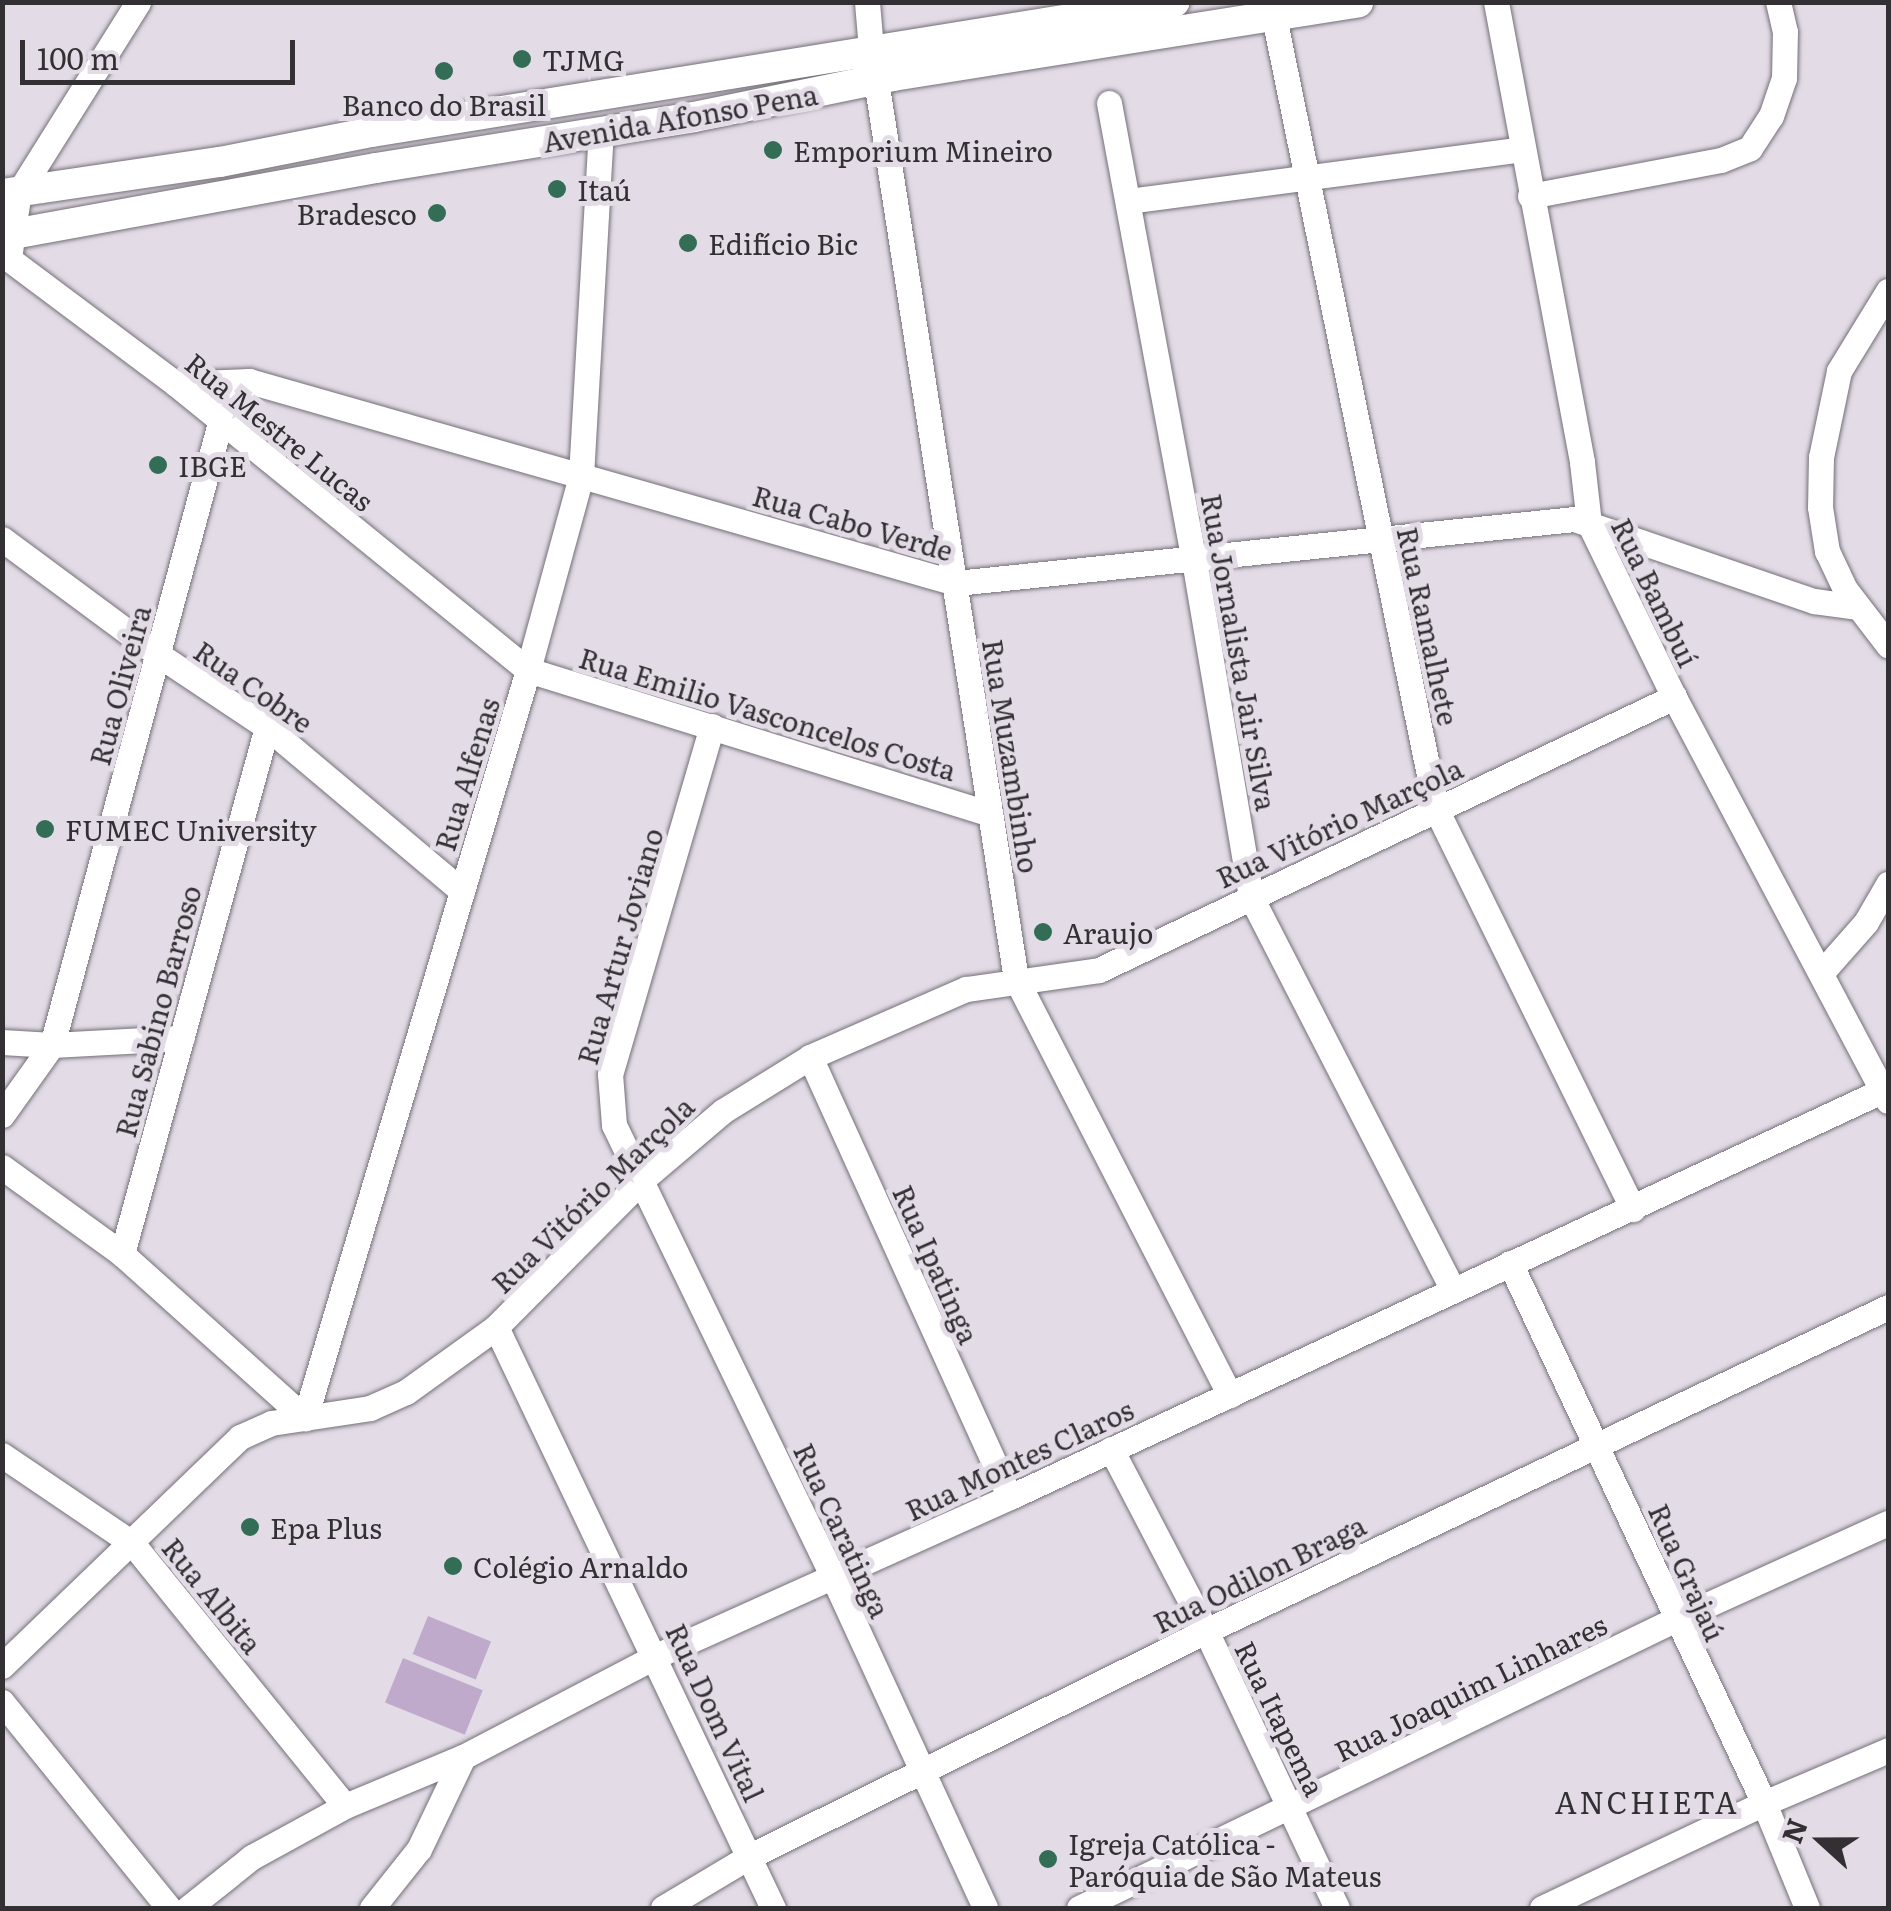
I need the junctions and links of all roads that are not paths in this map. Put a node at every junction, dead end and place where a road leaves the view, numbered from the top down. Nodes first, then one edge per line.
1 (867, 2) edge
2 (1176, 2) edge
3 (1358, 2) edge
4 (1496, 2) edge
5 (1778, 2) edge
6 (131, 9) edge
7 (1098, 9) edge
8 (1274, 18) junction
9 (870, 71) junction
10 (1109, 103) dead end
11 (372, 132) junction
12 (601, 133) junction
13 (1522, 149) junction
14 (376, 168) junction
15 (1305, 176) junction
16 (11, 193) edge
17 (1530, 196) junction
18 (1128, 201) junction
19 (6, 234) edge
20 (1888, 291) edge
21 (249, 381) junction
22 (176, 384) junction
23 (220, 423) junction
24 (582, 476) junction
25 (1589, 524) junction
26 (2, 539) edge
27 (1380, 541) junction
28 (1194, 560) junction
29 (956, 583) junction
30 (1857, 607) junction
31 (1888, 645) edge
32 (158, 655) junction
33 (528, 670) junction
34 (1674, 697) junction
35 (712, 726) junction
36 (266, 727) junction
37 (1436, 809) junction
38 (990, 814) junction
39 (1888, 884) edge
40 (462, 891) junction
41 (1251, 897) junction
42 (1823, 971) junction
43 (1016, 979) junction
44 (182, 1038) junction
45 (2, 1042) edge
46 (52, 1045) junction
47 (810, 1057) junction
48 (1887, 1094) edge
49 (2, 1114) edge
50 (2, 1167) edge
51 (644, 1179) junction
52 (1633, 1210) junction
53 (122, 1254) junction
54 (1510, 1262) junction
55 (1452, 1288) junction
56 (1888, 1307) edge
57 (496, 1327) junction
58 (1230, 1394) junction
59 (305, 1418) junction
60 (1598, 1442) junction
61 (1111, 1449) junction
62 (2, 1455) edge
63 (1010, 1497) junction
64 (1888, 1522) edge
65 (132, 1543) junction
66 (832, 1577) junction
67 (1674, 1620) junction
68 (1206, 1632) junction
69 (656, 1656) junction
70 (2, 1666) edge
71 (2, 1702) edge
72 (1888, 1750) edge
73 (464, 1757) junction
74 (923, 1771) junction
75 (408, 1781) junction
76 (1764, 1803) junction
77 (346, 1806) junction
78 (1292, 1807) junction
79 (419, 1849) junction
80 (750, 1856) junction
81 (168, 1908) edge
82 (188, 1908) edge
83 (372, 1908) edge
84 (663, 1908) edge
85 (773, 1908) edge
86 (985, 1908) edge
87 (1079, 1908) edge
88 (1337, 1908) edge
89 (1542, 1908) edge
90 (1807, 1908) edge

1 - 9 street, Rua Muzambinho
2 - 7 main road, Avenida Afonso Pena
3 - 8 main road, Avenida Afonso Pena
4 - 13 street, Rua Bambuí
5 - 17 street
6 - 16 street
7 - 9 main road, Avenida Afonso Pena
8 - 9 main road, Avenida Afonso Pena
8 - 15 street, Rua Ramalhete
9 - 11 main road, Avenida Afonso Pena
9 - 12 main road, Avenida Afonso Pena
9 - 29 street, Rua Muzambinho
10 - 18 street, Rua Jornalista Jair Silva
11 - 14 main road
11 - 16 main road, Avenida Afonso Pena
12 - 14 main road, Avenida Afonso Pena
12 - 24 street, Rua Alfenas
13 - 15 street
13 - 17 street, Rua Bambuí
14 - 19 main road, Avenida Afonso Pena
15 - 18 street
15 - 27 street, Rua Ramalhete
16 - 19 street
17 - 25 street, Rua Bambuí
18 - 28 street, Rua Jornalista Jair Silva
19 - 22 street, Rua Mestre Lucas
20 - 30 street
21 - 22 street, Rua Cabo Verde
21 - 23 street, Rua Oliveira
21 - 24 street, Rua Cabo Verde
22 - 23 street, Rua Mestre Lucas
23 - 32 street, Rua Oliveira
23 - 33 street, Rua Mestre Lucas
24 - 29 street, Rua Cabo Verde
24 - 33 street, Rua Alfenas
25 - 27 street, Rua Cabo Verde
25 - 30 street, Rua Cabo Verde
25 - 34 street, Rua Bambuí
26 - 32 street, Rua Cobre
27 - 28 street, Rua Cabo Verde
27 - 37 street, Rua Ramalhete
28 - 29 street, Rua Cabo Verde
28 - 41 street, Rua Jornalista Jair Silva
29 - 38 street, Rua Muzambinho
30 - 31 street
32 - 36 street, Rua Cobre
32 - 46 street, Rua Oliveira
33 - 35 street, Rua Emilio Vasconcelos Costa
33 - 40 street, Rua Alfenas
34 - 37 street, Rua Vitório Marçola
34 - 42 street, Rua Bambuí
35 - 38 street, Rua Emilio Vasconcelos Costa
35 - 51 street, Rua Artur Joviano
36 - 40 street, Rua Cobre
36 - 44 street, Rua Sabino Barroso
37 - 41 street, Rua Vitório Marçola
37 - 52 street, Rua Ramalhete
38 - 43 street, Rua Muzambinho
39 - 42 street
40 - 59 street, Rua Alfenas
41 - 43 street, Rua Vitório Marçola
41 - 55 street, Rua Jornalista Jair Silva
42 - 48 street, Rua Bambuí
43 - 47 street, Rua Vitório Marçola
43 - 58 street, Rua Muzambinho
44 - 46 street
44 - 53 street, Rua Sabino Barroso
45 - 46 street
46 - 49 street, Rua Oliveira
47 - 51 street, Rua Vitório Marçola
47 - 63 street, Rua Ipatinga
48 - 52 street, Rua Montes Claros
50 - 53 street
51 - 57 street, Rua Vitório Marçola
51 - 66 street, Rua Caratinga
52 - 54 street, Rua Montes Claros
53 - 59 street
54 - 55 street, Rua Montes Claros
54 - 60 street, Rua Grajaú
55 - 58 street, Rua Montes Claros
56 - 60 street, Rua Odilon Braga
57 - 59 street, Rua Vitório Marçola
57 - 69 street, Rua Dom Vital
58 - 61 street, Rua Montes Claros
59 - 65 street, Rua Vitório Marçola
60 - 67 street, Rua Grajaú
60 - 68 street, Rua Odilon Braga
61 - 63 street, Rua Montes Claros
61 - 68 street, Rua Itapema
62 - 65 street, Rua Albita
63 - 66 street, Rua Montes Claros
64 - 67 street, Rua Joaquim Linhares
65 - 70 street, Rua Vitório Marçola
65 - 77 street, Rua Albita
66 - 69 street, Rua Montes Claros
66 - 74 street, Rua Caratinga
67 - 76 street, Rua Grajaú
67 - 78 street, Rua Joaquim Linhares
68 - 74 street, Rua Odilon Braga
68 - 78 street, Rua Itapema
69 - 73 street, Rua Montes Claros
69 - 80 street, Rua Dom Vital
71 - 81 street
72 - 76 street
73 - 75 street, Rua Montes Claros
73 - 79 street
74 - 80 street, Rua Odilon Braga
74 - 86 street, Rua Caratinga
75 - 77 street, Rua Montes Claros
75 - 79 street
76 - 89 street
76 - 90 street, Rua Grajaú
77 - 82 street, Rua Montes Claros
78 - 87 street, Rua Joaquim Linhares
78 - 88 street, Rua Itapema
79 - 83 street
80 - 84 street, Rua Odilon Braga
80 - 85 street, Rua Dom Vital

